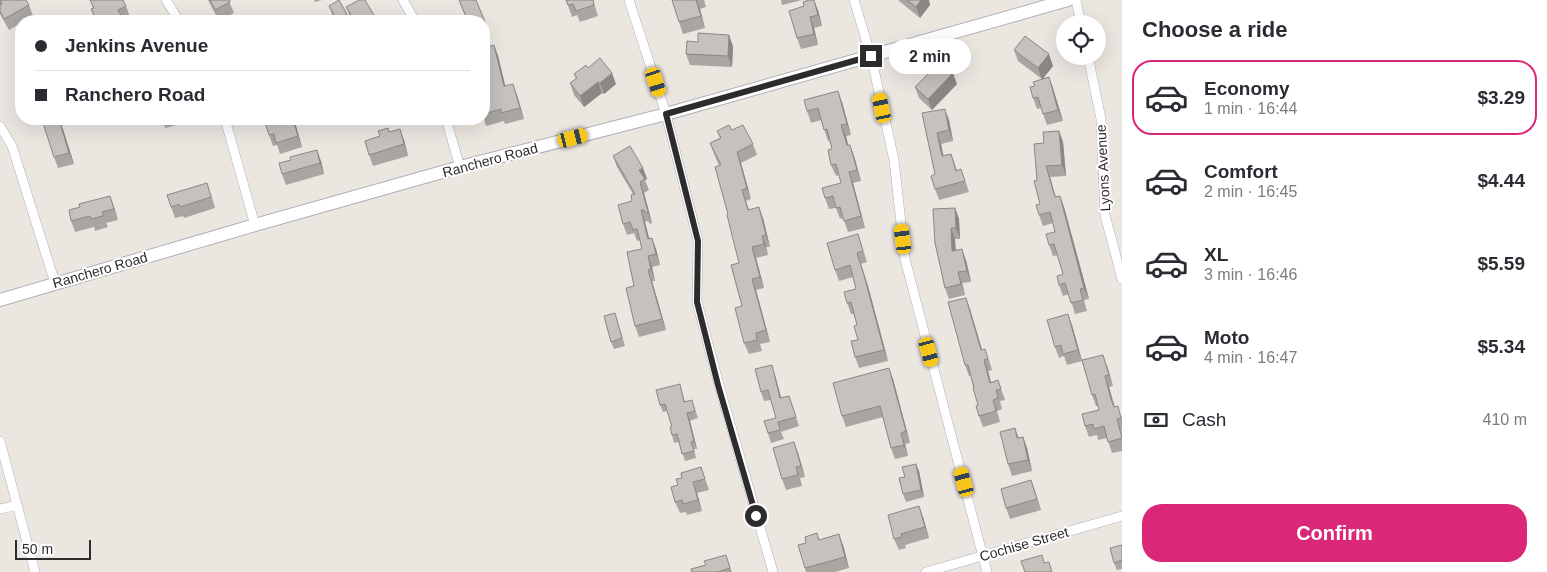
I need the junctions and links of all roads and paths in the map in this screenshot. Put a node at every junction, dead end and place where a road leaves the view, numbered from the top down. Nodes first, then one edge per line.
1 (166, 0) edge
2 (403, 0) edge
3 (630, 0) edge
4 (854, 0) edge
5 (1068, 0) edge
6 (1076, 0) edge
7 (175, 15) edge
8 (412, 15) edge
9 (1079, 15) edge
10 (871, 56) junction
11 (1090, 65) edge
12 (666, 114) junction
13 (227, 125) edge
14 (448, 125) edge
15 (0, 126) edge
16 (460, 167) junction
17 (254, 225) junction
18 (1122, 280) edge
19 (55, 283) junction
20 (0, 300) edge
21 (0, 441) edge
22 (17, 505) junction
23 (0, 509) edge
24 (1122, 516) edge
25 (983, 556) junction
26 (35, 572) edge
27 (773, 572) edge
28 (926, 572) edge
29 (987, 572) edge

1 - 7 street
2 - 8 street
3 - 12 street
4 - 10 street
5 - 10 main road, Ranchero Road
6 - 9 street
10 - 12 main road, Ranchero Road
10 - 25 street
11 - 18 street, Lyons Avenue
12 - 16 main road, Ranchero Road
12 - 27 street
13 - 17 street
14 - 16 street
15 - 19 street
16 - 17 main road, Ranchero Road
17 - 19 main road, Ranchero Road
19 - 20 main road, Ranchero Road
21 - 22 street
22 - 23 street
22 - 26 street
24 - 25 street, Cochise Street
25 - 28 street, Cochise Street
25 - 29 street

